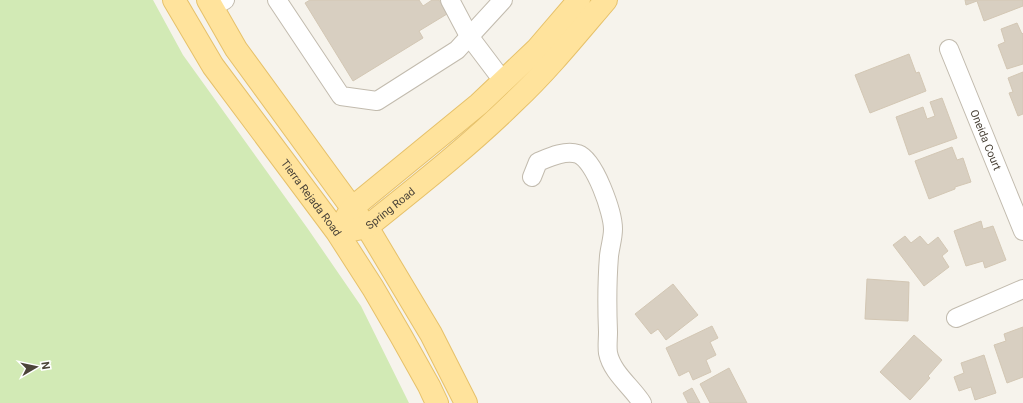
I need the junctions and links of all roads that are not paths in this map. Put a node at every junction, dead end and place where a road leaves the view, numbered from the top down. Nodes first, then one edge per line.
1 (174, 0) edge
2 (276, 0) edge
3 (450, 0) edge
4 (503, 0) edge
5 (579, 0) edge
6 (606, 0) edge
7 (215, 2) edge
8 (469, 36) junction
9 (949, 49) dead end
10 (503, 81) junction
11 (532, 177) dead end
12 (352, 208) junction
13 (367, 227) junction
14 (1023, 231) edge
15 (337, 232) junction
16 (1023, 289) edge
17 (956, 318) dead end
18 (639, 398) edge
19 (437, 403) edge
20 (466, 403) edge

1 - 15 main road, Tierra Rejada Road
2 - 8 street
3 - 8 street
4 - 8 street
5 - 10 main road, Spring Road
6 - 13 main road, Spring Road
7 - 12 main road
8 - 10 street
9 - 14 street, Oneida Court
10 - 12 main road, Spring Road
11 - 18 street
12 - 13 main road
12 - 15 main road, Spring Road
13 - 15 main road, Spring Road
13 - 20 main road
15 - 19 main road, Tierra Rejada Road
16 - 17 street

